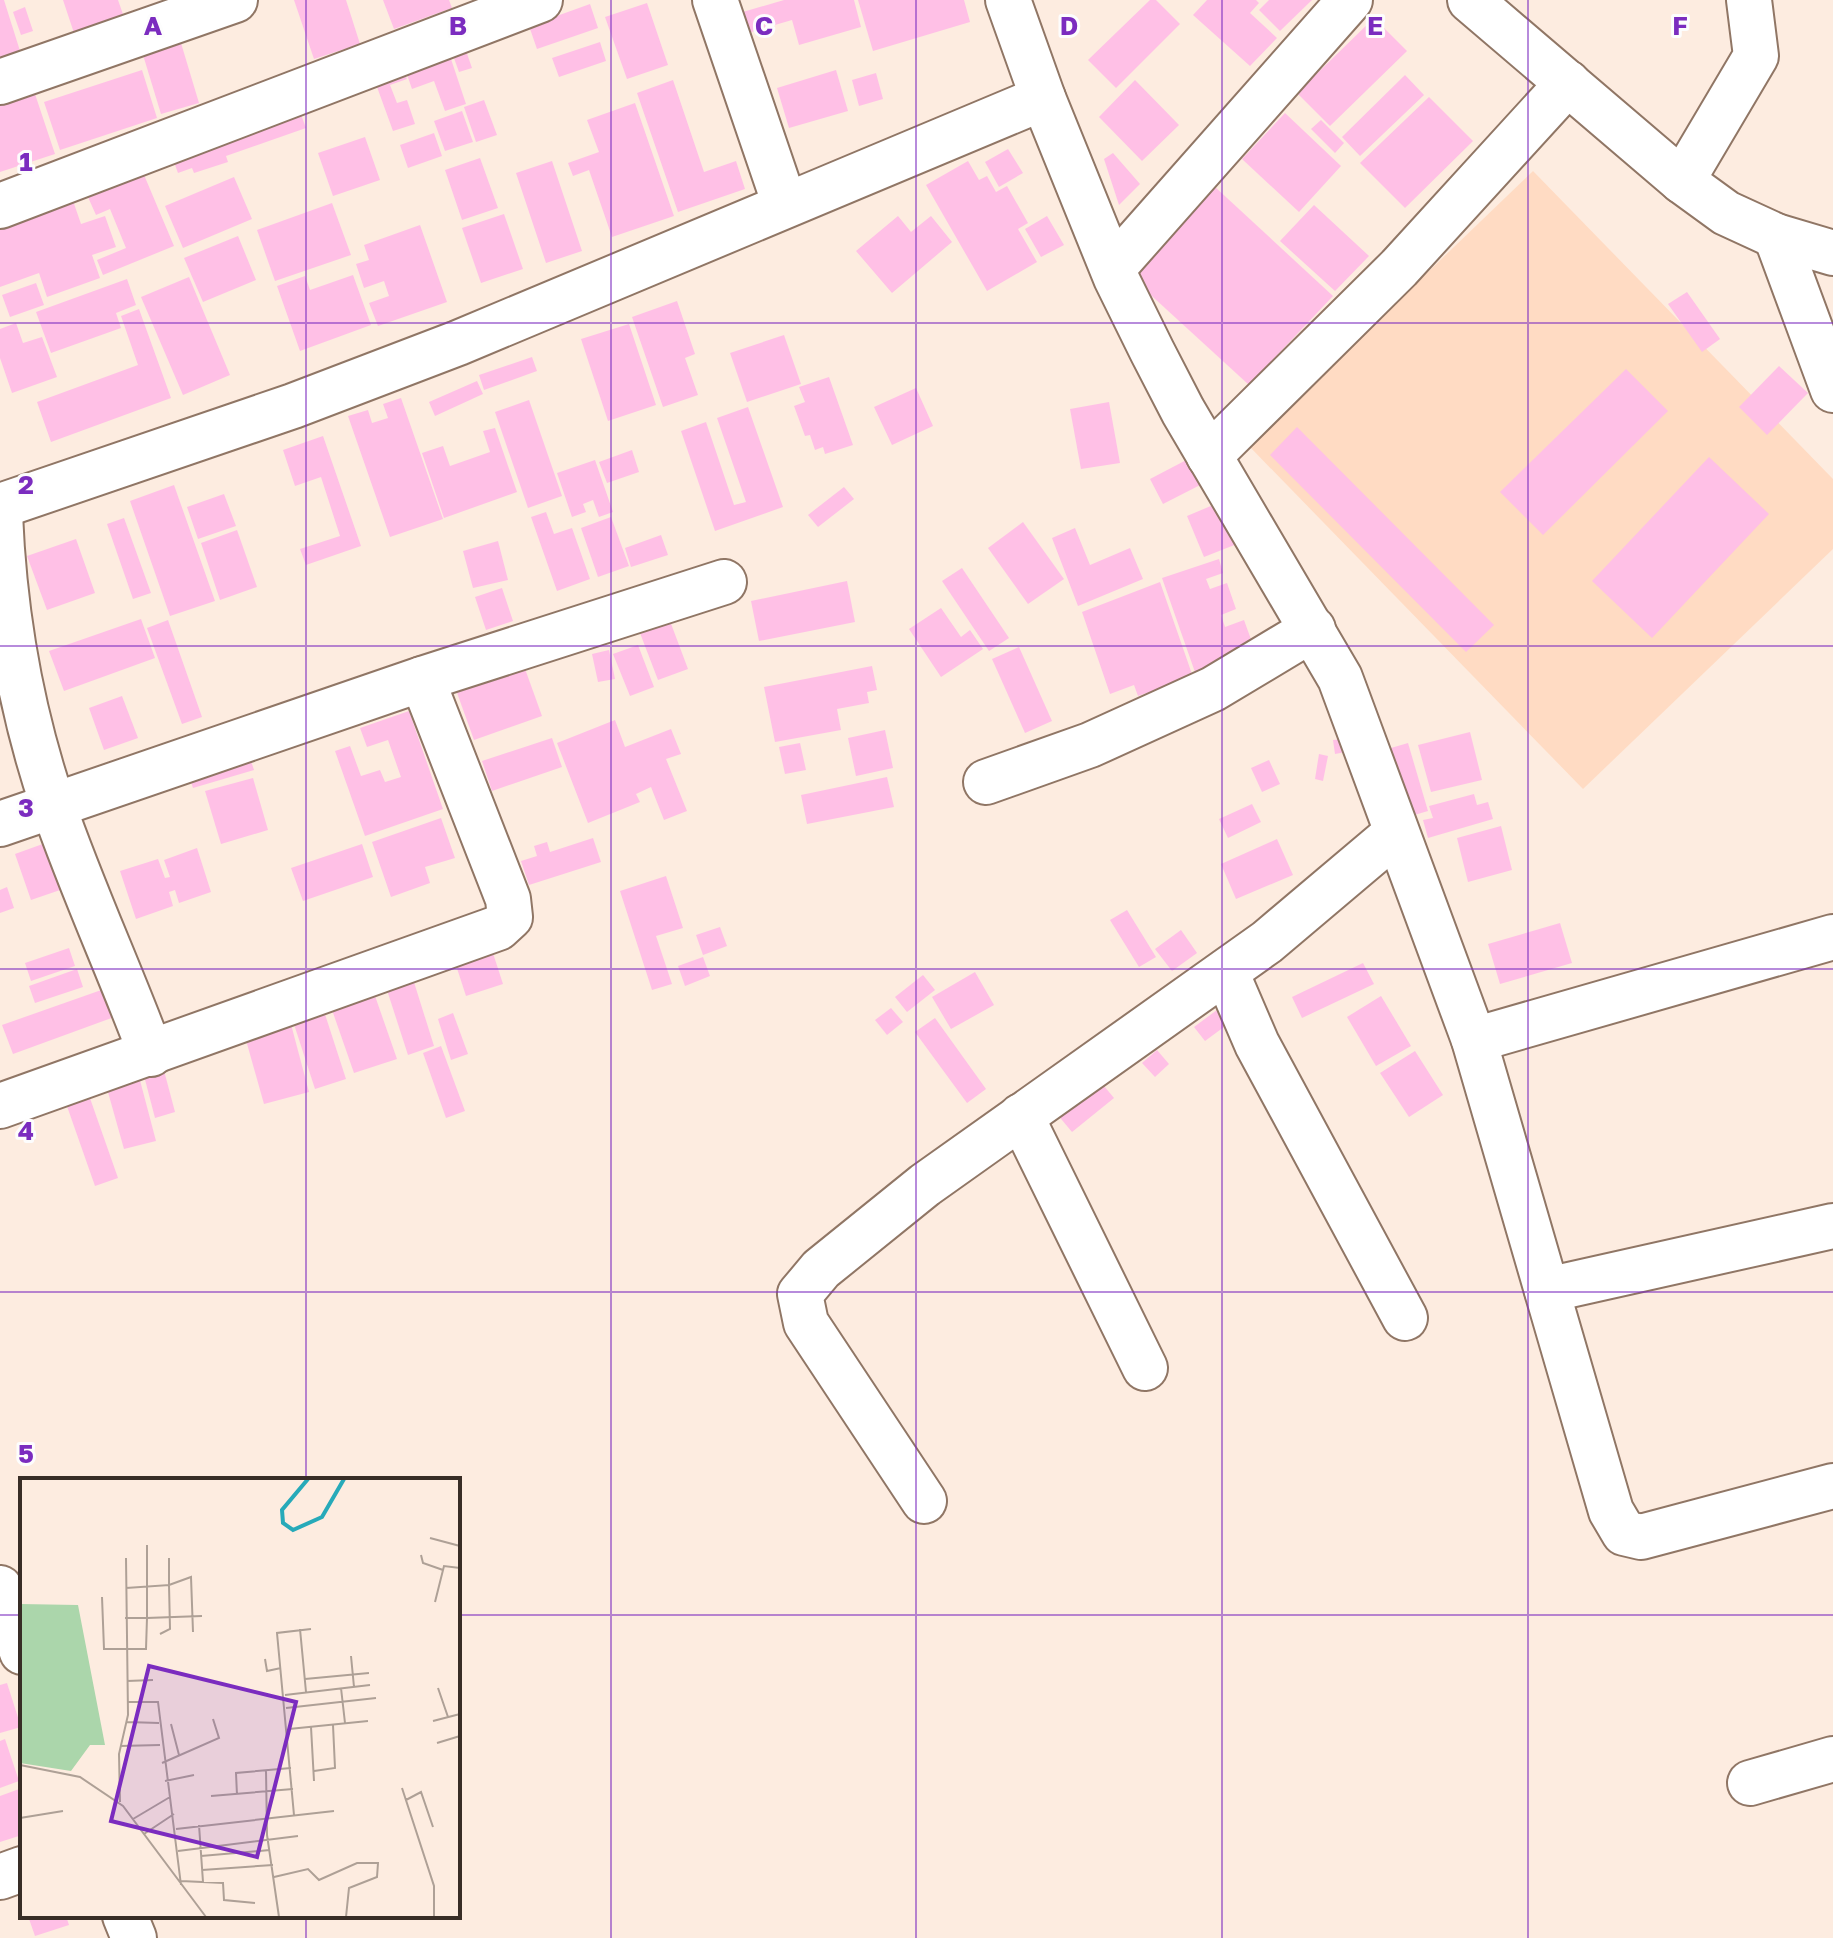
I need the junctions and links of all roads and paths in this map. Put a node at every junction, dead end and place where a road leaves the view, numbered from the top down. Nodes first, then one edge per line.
1 (235, 0) edge
2 (540, 0) edge
3 (715, 0) edge
4 (1008, 0) edge
5 (1350, 0) edge
6 (1470, 0) edge
7 (1749, 0) edge
8 (0, 82) edge
9 (1568, 83) junction
10 (1043, 98) junction
11 (1682, 181) junction
12 (785, 205) junction
13 (0, 206) edge
14 (1776, 236) junction
15 (1833, 253) edge
16 (1113, 268) junction
17 (1833, 390) edge
18 (1209, 456) junction
19 (0, 506) edge
20 (0, 514) edge
21 (724, 582) dead end
22 (1313, 629) junction
23 (422, 679) junction
24 (986, 782) dead end
25 (53, 804) junction
26 (0, 824) edge
27 (1396, 833) junction
28 (1833, 937) edge
29 (1226, 972) junction
30 (1474, 1040) junction
31 (151, 1054) junction
32 (0, 1106) edge
33 (1021, 1116) junction
34 (1833, 1226) edge
35 (1547, 1290) junction
36 (1405, 1318) dead end
37 (1145, 1368) dead end
38 (1833, 1486) edge
39 (924, 1501) dead end
40 (1, 1598) edge
41 (20, 1647) edge
42 (1833, 1759) edge
43 (1750, 1783) dead end
44 (20, 1870) edge
45 (0, 1877) edge
46 (126, 1918) edge
47 (134, 1938) edge

1 - 8 street
2 - 13 street
3 - 12 street
4 - 10 street
5 - 16 street
6 - 9 street
7 - 11 street
9 - 11 street
9 - 18 street
10 - 12 street
10 - 16 street
11 - 14 street
12 - 19 street
14 - 15 street
14 - 17 street
16 - 18 street
18 - 22 street
20 - 25 street
21 - 23 street
22 - 24 street
22 - 27 street
23 - 25 street
23 - 31 street
25 - 26 street
25 - 31 street
27 - 29 street
27 - 30 street
28 - 30 street
29 - 33 street
29 - 36 street
30 - 35 street
31 - 32 street
33 - 37 street
33 - 39 street
34 - 35 street
35 - 38 street
40 - 41 street
42 - 43 street
44 - 45 street
46 - 47 street

